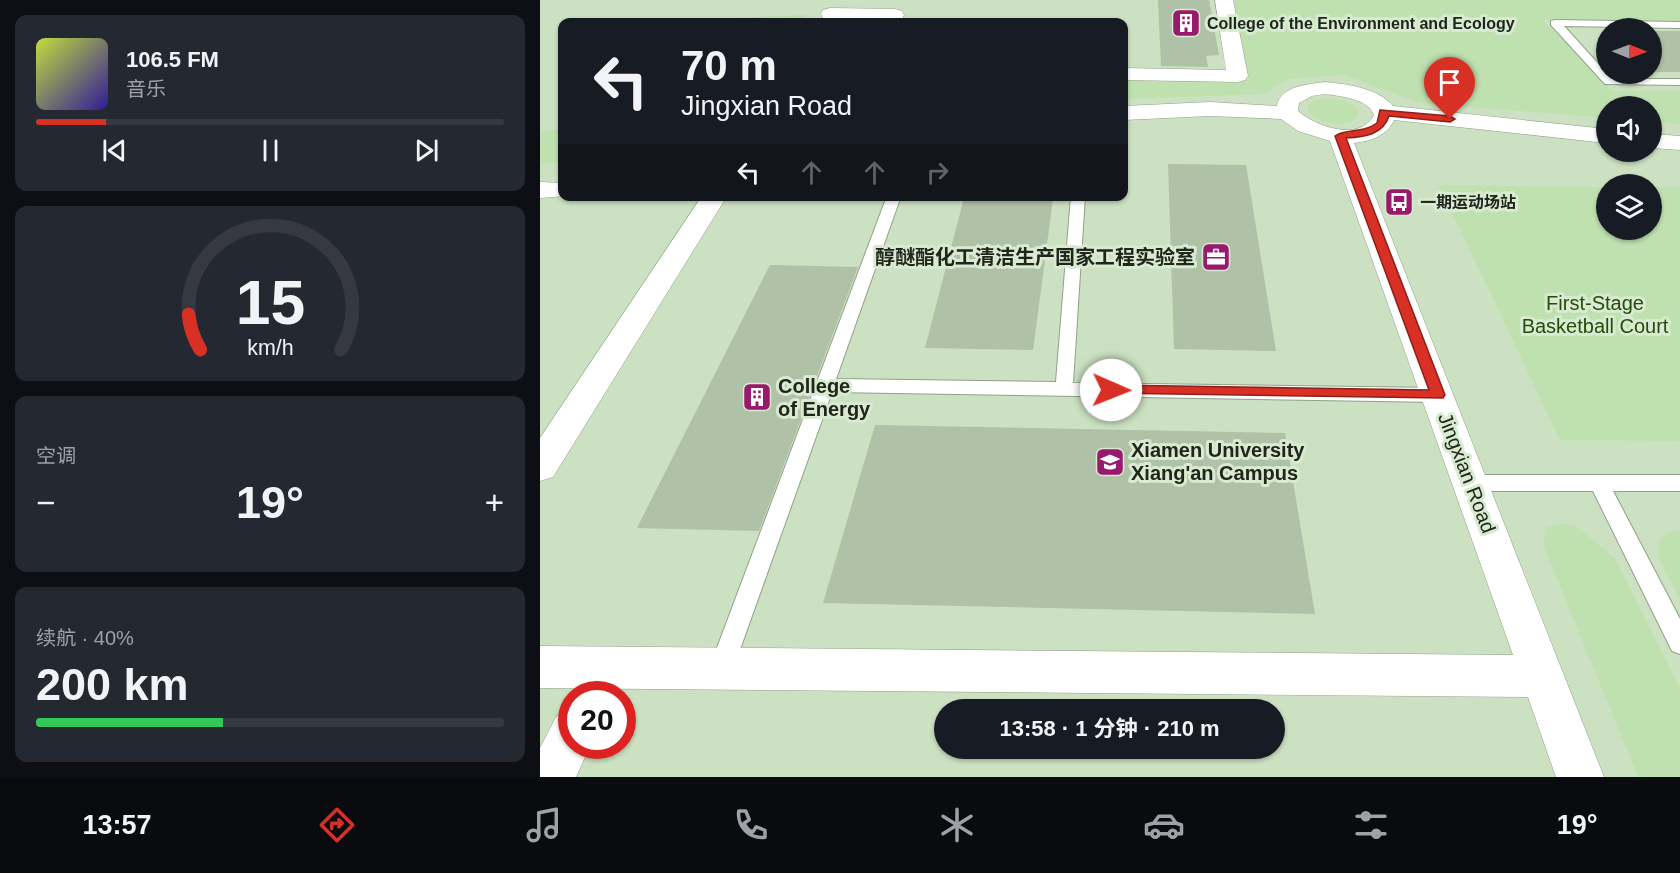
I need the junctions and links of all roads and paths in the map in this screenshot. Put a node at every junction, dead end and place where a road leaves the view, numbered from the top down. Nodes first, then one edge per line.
1 (1224, 0) edge
2 (831, 12) edge
3 (896, 12) edge
4 (1680, 25) edge
5 (1128, 74) edge
6 (1680, 82) edge
7 (1383, 112) junction
8 (1128, 113) edge
9 (1287, 113) junction
10 (1596, 135) edge
11 (1340, 136) junction
12 (1662, 141) edge
13 (1680, 142) edge
14 (540, 190) edge
15 (558, 190) edge
16 (712, 201) edge
17 (892, 201) edge
18 (1078, 201) edge
19 (825, 385) junction
20 (1064, 389) junction
21 (1438, 395) junction
22 (540, 467) edge
23 (1472, 483) junction
24 (1599, 483) junction
25 (1680, 483) edge
26 (1680, 643) edge
27 (540, 667) edge
28 (721, 669) junction
29 (1543, 676) junction
30 (596, 681) edge
31 (560, 759) edge
32 (551, 777) edge
33 (1580, 777) edge

1 - 5 street
2 - 3 street
4 - 6 lane
7 - 9 street
7 - 10 street
7 - 11 street
8 - 9 street
9 - 11 street
11 - 21 street, Jingxian Road
12 - 13 street
14 - 15 street
16 - 22 street
17 - 19 lane
18 - 20 lane
19 - 20 lane
19 - 28 lane
20 - 21 lane
21 - 23 street, Jingxian Road
23 - 24 lane
23 - 29 street, Jingxian Road
24 - 25 lane
24 - 26 lane
27 - 30 street
28 - 29 street
28 - 30 street
29 - 33 street, Jingxian Road
31 - 32 street

